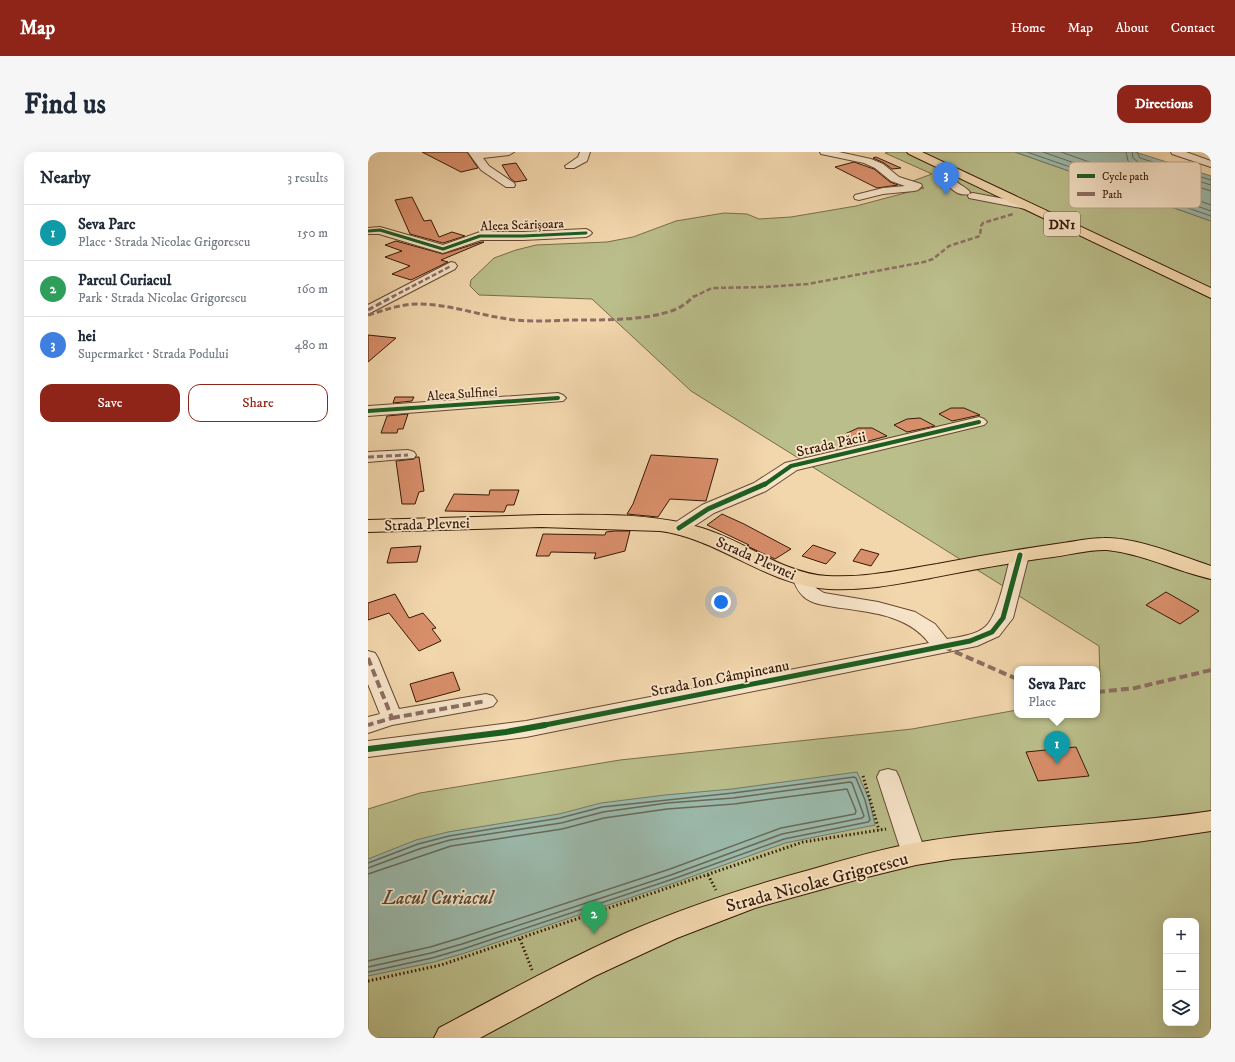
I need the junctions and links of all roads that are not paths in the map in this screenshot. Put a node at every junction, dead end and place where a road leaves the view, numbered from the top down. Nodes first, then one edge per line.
1 (509, 152) edge
2 (585, 152) edge
3 (825, 152) edge
4 (913, 152) edge
5 (924, 152) edge
6 (1176, 152) edge
7 (474, 154) edge
8 (1211, 164) edge
9 (570, 166) dead end
10 (945, 168) junction
11 (510, 185) dead end
12 (859, 198) dead end
13 (1026, 206) junction
14 (368, 231) edge
15 (586, 233) dead end
16 (451, 266) dead end
17 (1211, 287) edge
18 (1211, 294) edge
19 (368, 310) edge
20 (558, 398) dead end
21 (368, 411) edge
22 (979, 422) dead end
23 (408, 455) dead end
24 (368, 457) edge
25 (368, 526) edge
26 (679, 528) junction
27 (1020, 555) junction
28 (1211, 574) edge
29 (801, 578) junction
30 (942, 646) junction
31 (368, 658) edge
32 (486, 701) dead end
33 (392, 718) junction
34 (368, 725) edge
35 (368, 749) edge
36 (888, 777) dead end
37 (1211, 821) edge
38 (914, 854) junction
39 (450, 1038) edge

1 - 7 street
2 - 9 street
3 - 12 street
4 - 10 main road, DN1
5 - 17 main road, DN1
6 - 8 street
7 - 11 street
10 - 13 main road, DN1
10 - 13 street
13 - 18 main road, DN1
14 - 15 street, Aleea Scărișoara
16 - 19 street
20 - 21 street, Aleea Sulfinei
22 - 26 street, Strada Păcii
23 - 24 street
25 - 26 main road, Strada Plevnei
26 - 29 main road, Strada Plevnei
27 - 28 main road, Strada Plevnei
27 - 29 main road, Strada Plevnei
27 - 30 street, Strada Ion Câmpineanu
29 - 30 street
30 - 35 street, Strada Ion Câmpineanu
31 - 33 street
32 - 33 street
33 - 34 street
36 - 38 street
37 - 38 main road, Strada Nicolae Grigorescu
38 - 39 main road, Strada Nicolae Grigorescu

